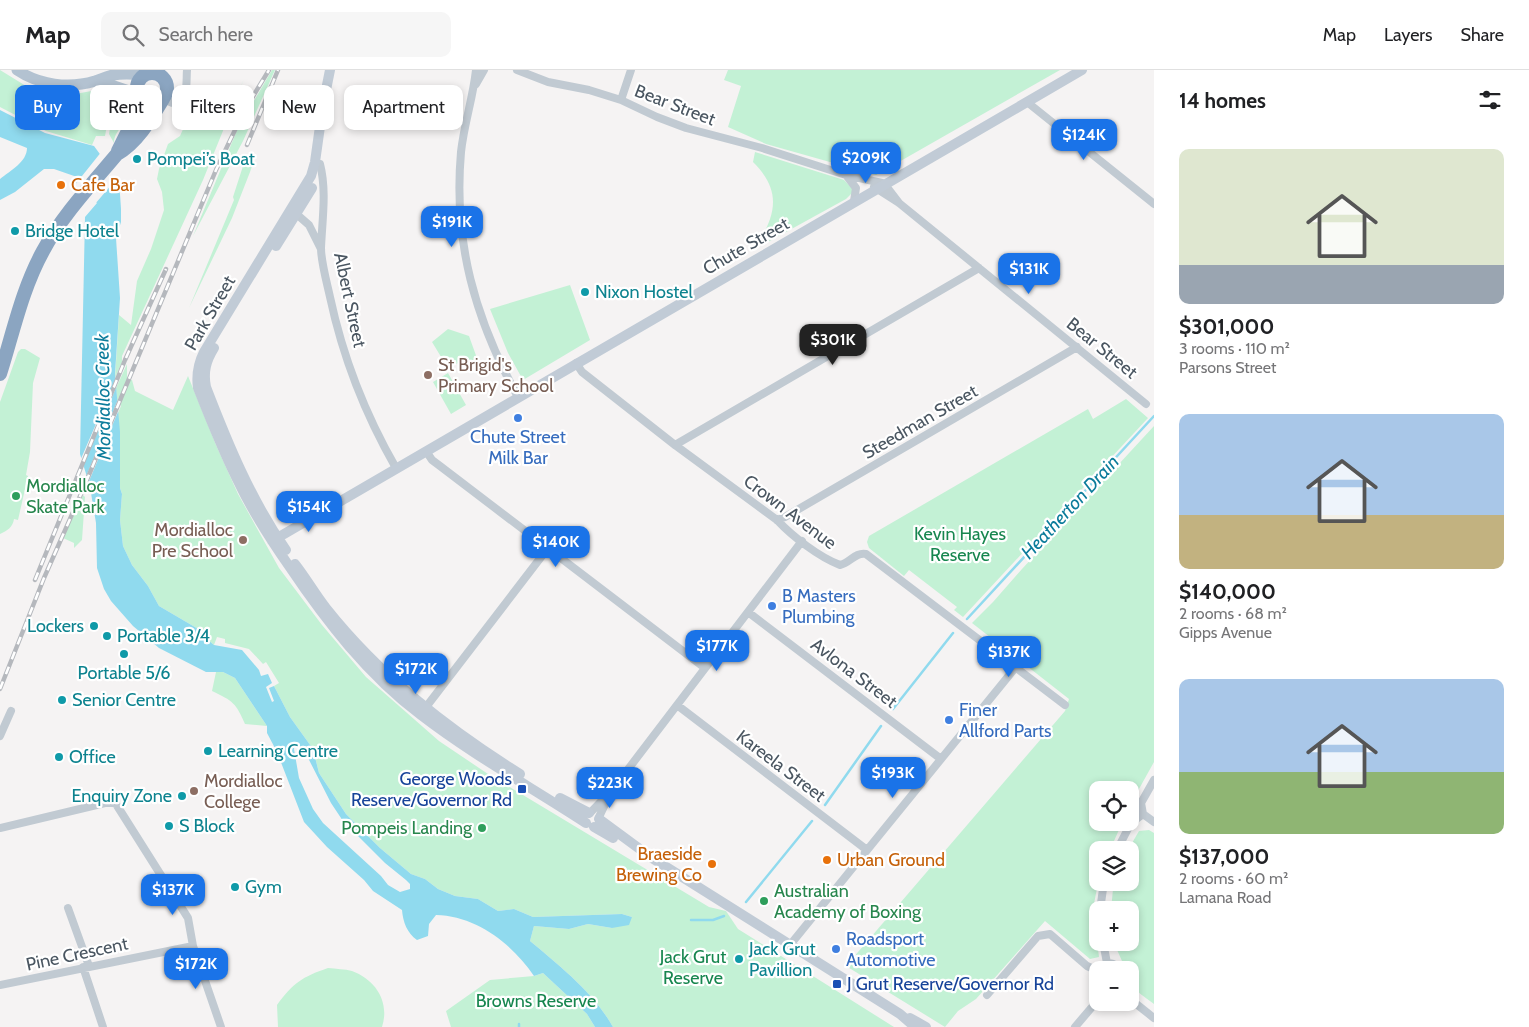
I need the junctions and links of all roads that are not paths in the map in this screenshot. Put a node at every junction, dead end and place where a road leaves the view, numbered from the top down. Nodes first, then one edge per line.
1 (16, 70) edge
2 (109, 70) edge
3 (169, 70) edge
4 (187, 70) edge
5 (330, 70) edge
6 (335, 70) edge
7 (476, 70) edge
8 (484, 70) edge
9 (517, 70) edge
10 (631, 70) edge
11 (1082, 70) edge
12 (146, 73) edge
13 (94, 81) junction
14 (111, 85) edge
15 (137, 85) edge
16 (474, 88) junction
17 (165, 95) junction
18 (162, 98) edge
19 (621, 100) junction
20 (1028, 102) junction
21 (128, 130) edge
22 (114, 158) junction
23 (318, 163) junction
24 (849, 176) junction
25 (881, 186) junction
26 (854, 202) junction
27 (1154, 204) edge
28 (294, 211) junction
29 (321, 249) junction
30 (979, 268) junction
31 (1077, 347) junction
32 (576, 363) junction
33 (0, 374) edge
34 (518, 397) junction
35 (1146, 404) dead end
36 (675, 445) junction
37 (426, 451) junction
38 (396, 468) junction
39 (777, 520) junction
40 (274, 539) junction
41 (802, 541) junction
42 (548, 548) junction
43 (748, 612) junction
44 (705, 668) junction
45 (1015, 668) junction
46 (677, 705) junction
47 (1065, 705) dead end
48 (11, 711) dead end
49 (423, 711) junction
50 (0, 736) edge
51 (941, 759) junction
52 (1154, 780) edge
53 (1143, 814) junction
54 (593, 819) junction
55 (1154, 822) edge
56 (0, 828) edge
57 (1122, 841) edge
58 (867, 850) junction
59 (68, 908) dead end
60 (790, 945) junction
61 (194, 946) junction
62 (86, 967) junction
63 (1089, 967) edge
64 (0, 985) edge
65 (987, 995) dead end
66 (1139, 1006) edge
67 (1089, 1011) edge
68 (900, 1014) junction
69 (1154, 1018) edge
70 (103, 1027) edge
71 (221, 1027) edge
72 (915, 1027) edge
73 (926, 1027) edge
74 (1075, 1027) edge

1 - 13 main road
2 - 13 street
3 - 17 highway
4 - 17 street
5 - 23 street, Albert Street
6 - 23 street, Albert Street
7 - 16 street
8 - 16 street
9 - 19 street, Bear Street
10 - 19 street
11 - 20 street, Chute Street
12 - 13 main road
12 - 15 highway
12 - 17 highway
13 - 14 main road
16 - 34 street
17 - 18 highway
17 - 22 highway
19 - 24 street, Bear Street
20 - 25 street, Chute Street
20 - 27 street
21 - 22 highway
22 - 33 highway
23 - 28 street, Park Street
23 - 29 street, Albert Street
24 - 25 street, Bear Street
24 - 26 street
25 - 26 street, Chute Street
25 - 30 street, Bear Street
26 - 32 street, Chute Street
28 - 29 street
28 - 40 street, Park Street
29 - 38 street, Albert Street
30 - 31 street, Bear Street
30 - 36 street
31 - 35 street, Bear Street
31 - 39 street, Steedman Street
32 - 34 street, Chute Street
32 - 36 street, Crown Avenue
34 - 37 street, Chute Street
36 - 39 street, Crown Avenue
37 - 38 street, Chute Street
37 - 42 street
38 - 40 street, Chute Street
39 - 41 street, Crown Avenue
40 - 49 street, Park Street
41 - 43 street
41 - 45 street, Crown Avenue
42 - 44 street
42 - 49 street
43 - 44 street
43 - 51 street, Avlona Street
44 - 46 street
45 - 47 street, Crown Avenue
45 - 51 street
46 - 54 street
46 - 58 street, Kareela Street
48 - 50 street
49 - 54 street, Park Street
51 - 58 street
52 - 53 street
53 - 55 street
53 - 57 street
54 - 60 street, Park Street
56 - 61 street
58 - 60 street
59 - 62 street
60 - 68 street, Park Street
61 - 62 street, Pine Crescent
61 - 71 street
62 - 64 street, Pine Crescent
62 - 70 street
63 - 65 street
66 - 69 street
67 - 74 street
68 - 72 street
68 - 73 street

